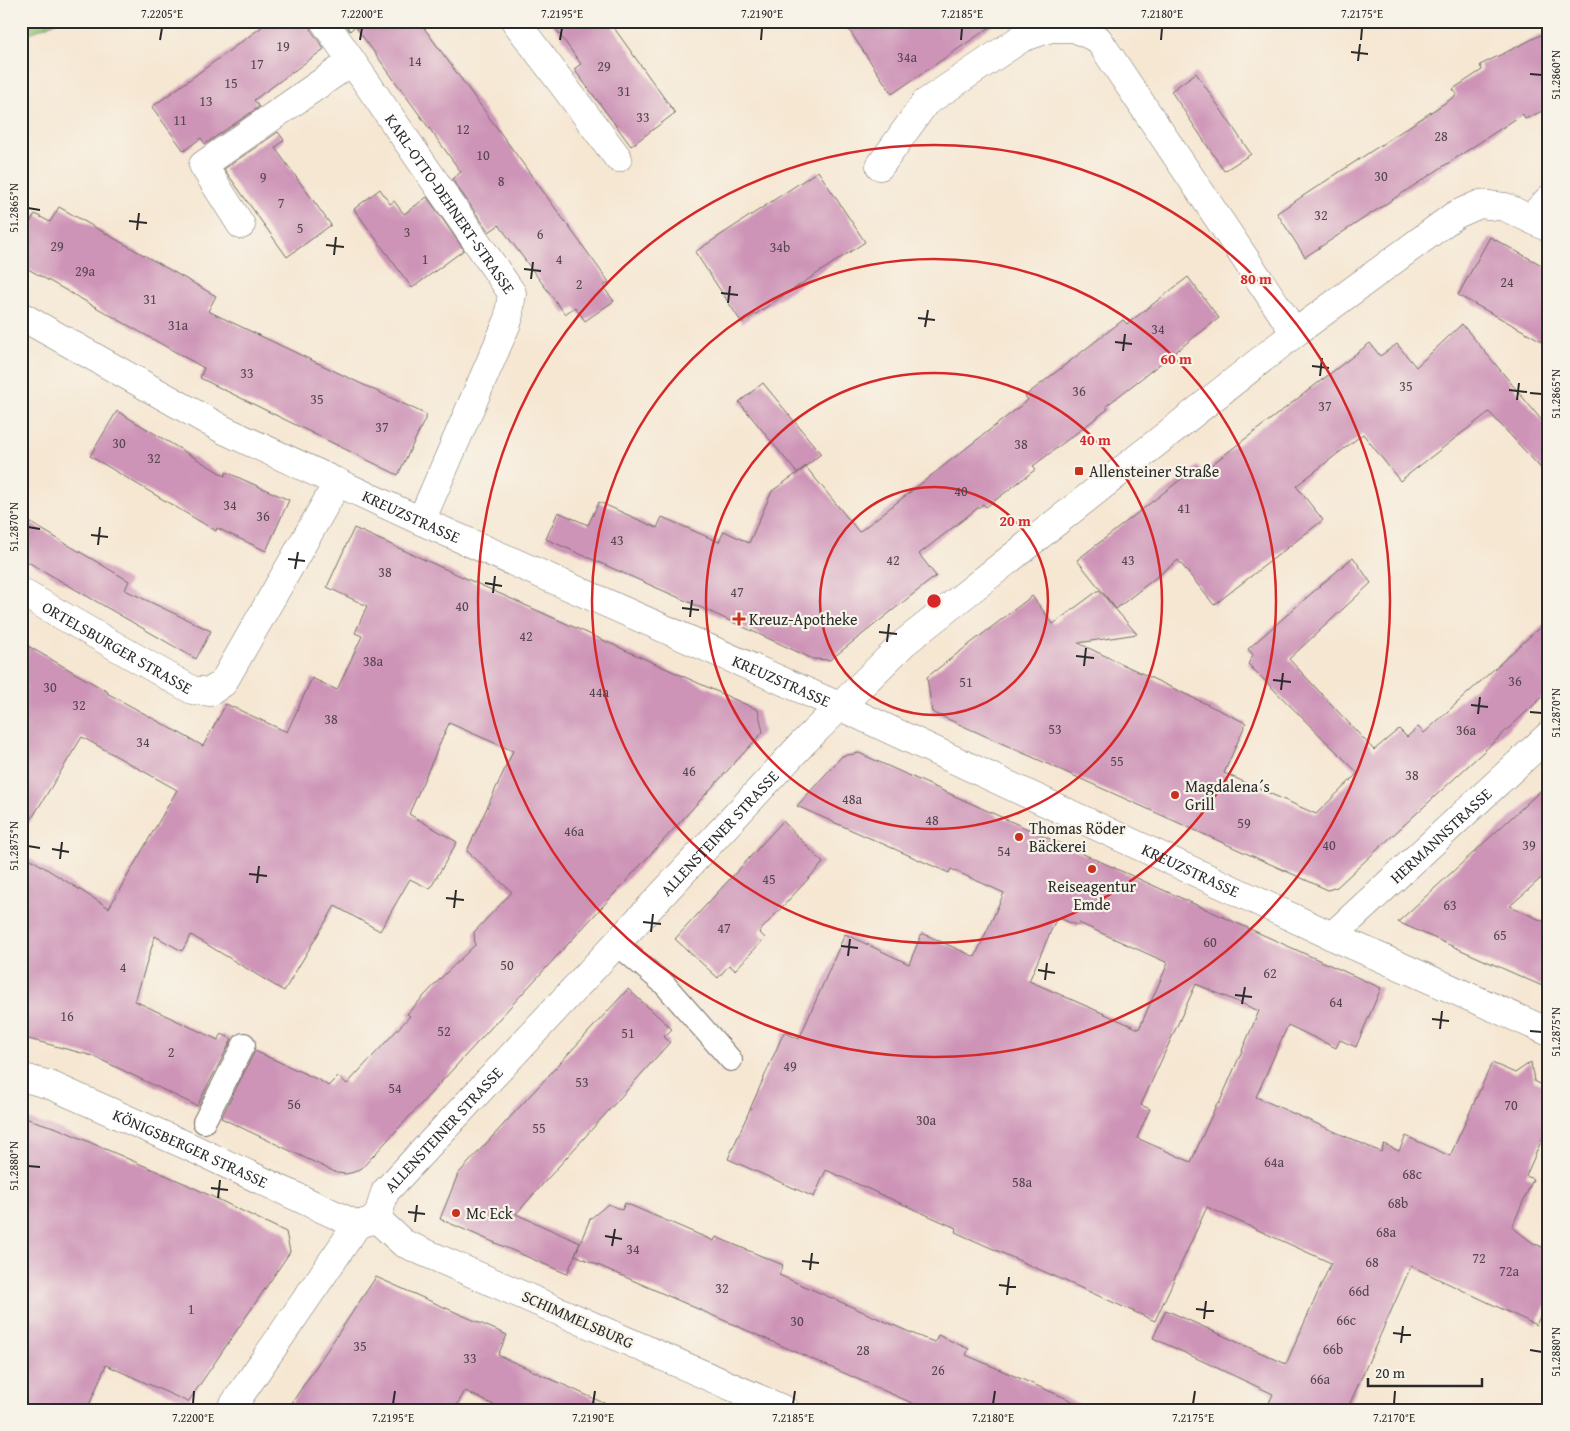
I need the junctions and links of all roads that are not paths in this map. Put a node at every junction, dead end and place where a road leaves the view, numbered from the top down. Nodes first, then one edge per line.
1 (324, 21) edge
2 (515, 21) edge
3 (351, 62) junction
4 (618, 158) dead end
5 (880, 166) dead end
6 (1543, 215) edge
7 (241, 225) dead end
8 (21, 316) edge
9 (1295, 333) junction
10 (338, 482) junction
11 (421, 521) junction
12 (21, 592) edge
13 (839, 706) junction
14 (1549, 735) edge
15 (1332, 936) junction
16 (617, 944) junction
17 (1549, 1032) edge
18 (244, 1044) dead end
19 (731, 1060) dead end
20 (21, 1077) edge
21 (204, 1122) dead end
22 (367, 1222) junction
23 (230, 1410) edge
24 (785, 1410) edge

1 - 3 street, KARL-OTTO-DEHNERT-STRASSE
2 - 4 street
3 - 7 street
3 - 11 street, KARL-OTTO-DEHNERT-STRASSE
5 - 9 street
6 - 9 street, ALLENSTEINER STRASSE
8 - 10 street, KREUZSTRASSE
9 - 13 street, ALLENSTEINER STRASSE
10 - 11 street, KREUZSTRASSE
10 - 12 street, ORTELSBURGER STRASSE
11 - 13 street, KREUZSTRASSE
13 - 15 street, KREUZSTRASSE
13 - 16 street, ALLENSTEINER STRASSE
14 - 15 street, HERMANNSTRASSE
15 - 17 street, KREUZSTRASSE
16 - 19 lane
16 - 22 street, ALLENSTEINER STRASSE
18 - 21 lane
20 - 22 street, KÖNIGSBERGER STRASSE
22 - 23 street, ALLENSTEINER STRASSE
22 - 24 street, SCHIMMELSBURG

